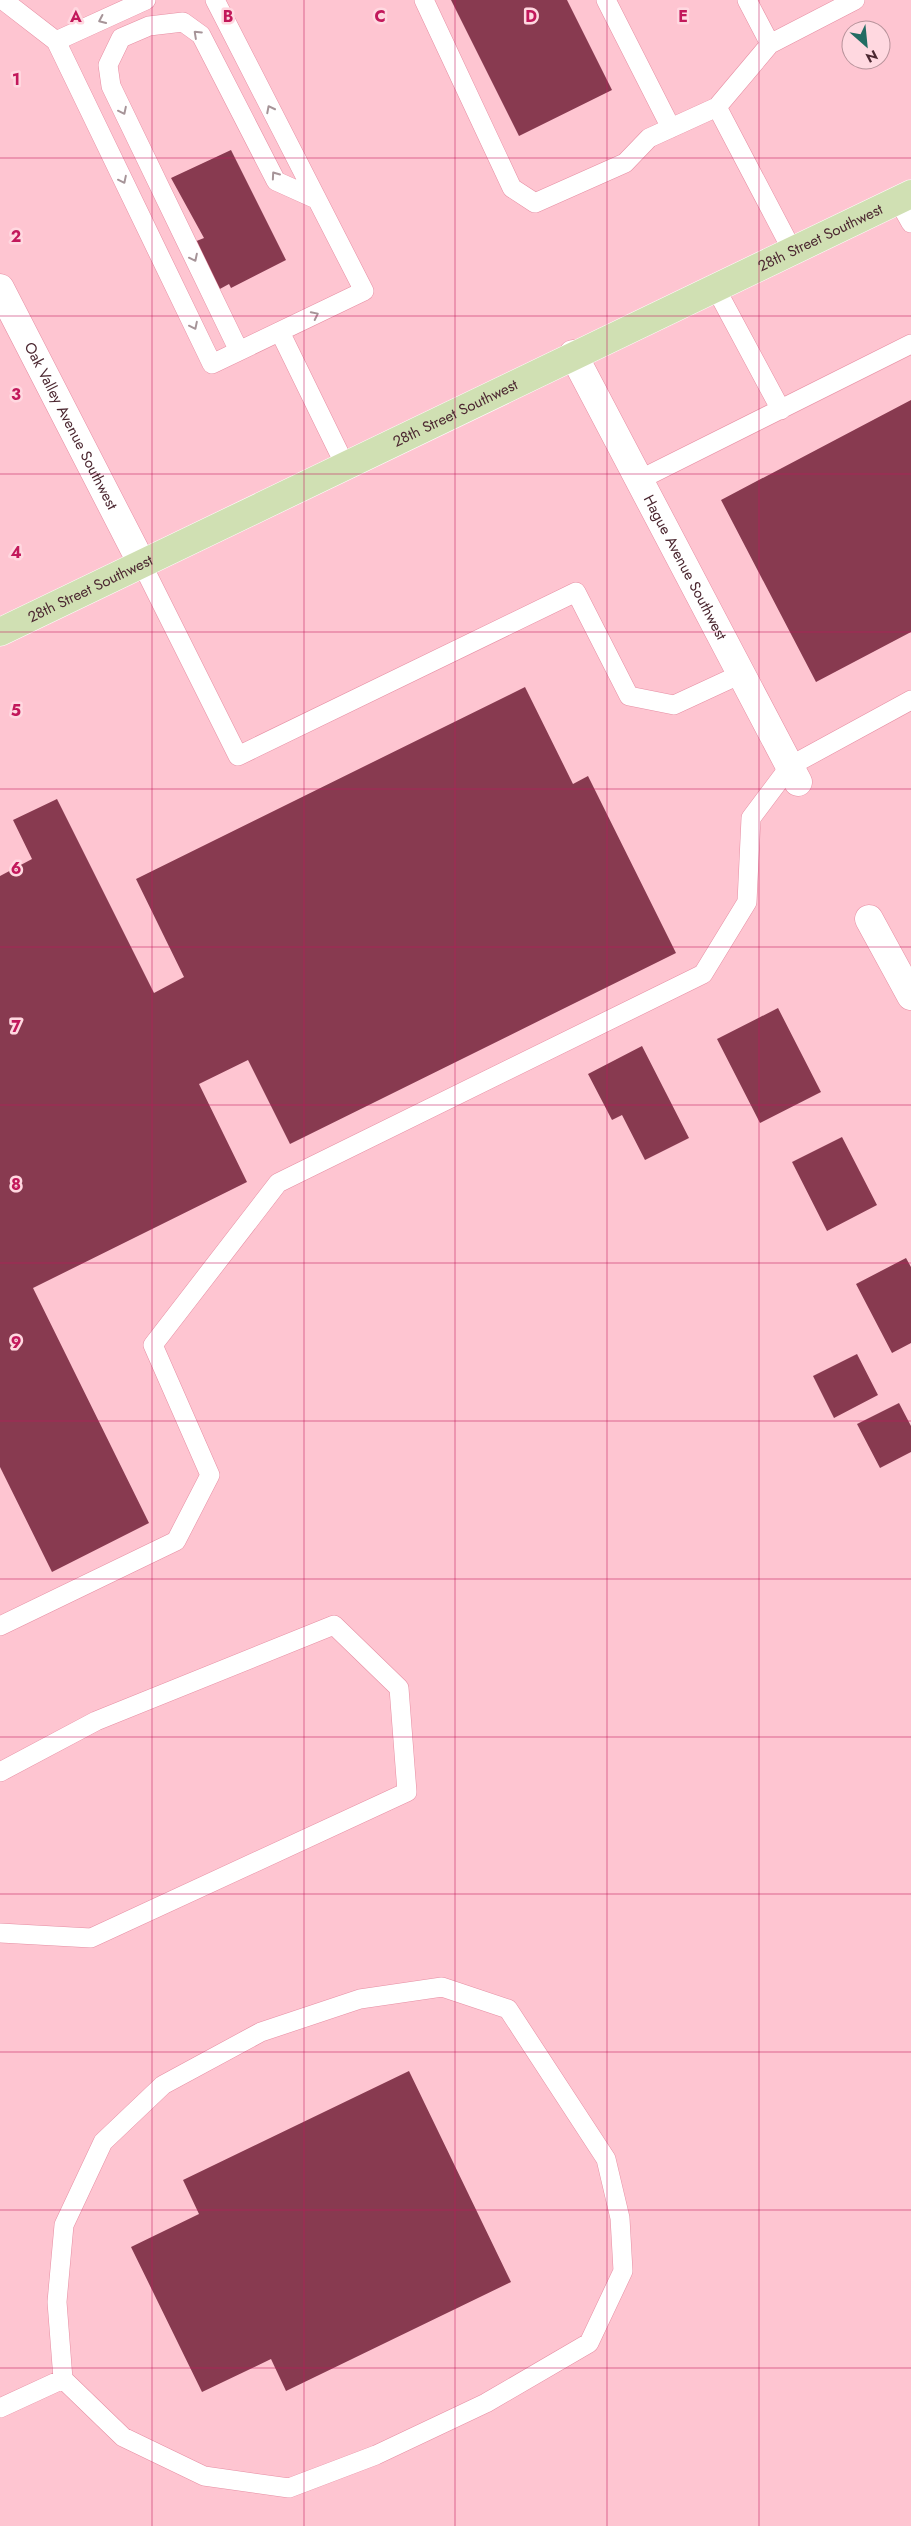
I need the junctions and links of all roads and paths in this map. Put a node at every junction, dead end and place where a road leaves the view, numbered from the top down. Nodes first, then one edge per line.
1 (2, 0) edge
2 (146, 0) edge
3 (215, 0) edge
4 (424, 0) edge
5 (606, 0) edge
6 (746, 0) edge
7 (855, 0) edge
8 (56, 42) junction
9 (770, 44) junction
10 (718, 107) junction
11 (670, 128) junction
12 (904, 197) edge
13 (316, 199) junction
14 (911, 224) edge
15 (792, 250) junction
16 (715, 287) junction
17 (0, 288) edge
18 (280, 332) junction
19 (911, 344) edge
20 (239, 351) junction
21 (573, 354) junction
22 (780, 410) junction
23 (345, 465) junction
24 (639, 480) junction
25 (142, 564) junction
26 (0, 632) edge
27 (741, 674) junction
28 (911, 700) edge
29 (794, 774) junction
30 (870, 919) dead end
31 (911, 996) edge
32 (0, 1626) edge
33 (0, 1772) edge
34 (0, 1934) edge
35 (63, 2379) junction
36 (0, 2408) edge

1 - 8 lane
2 -> 8 lane
13 -> 3 lane
4 - 11 lane
5 - 11 lane
6 - 9 lane
7 - 9 lane
8 -> 20 lane
9 - 10 lane
10 - 11 lane
10 - 15 lane
12 - 14 lane
12 - 15 main road, 28th Street Southwest
18 -> 13 lane
13 -> 20 lane
15 - 16 main road, 28th Street Southwest
16 - 21 main road, 28th Street Southwest
16 - 22 lane
17 - 25 street, Oak Valley Avenue Southwest
18 - 20 lane
18 - 23 lane
19 - 22 lane
21 - 23 main road, 28th Street Southwest
21 - 24 street, Hague Avenue Southwest
22 - 24 lane
23 - 25 main road, 28th Street Southwest
24 - 27 street, Hague Avenue Southwest
25 - 26 main road, 28th Street Southwest
25 - 27 lane
27 - 29 street, Hague Avenue Southwest
28 - 29 lane
29 - 32 lane
30 - 31 street
33 - 34 lane
35 - 35 lane
35 - 36 lane

